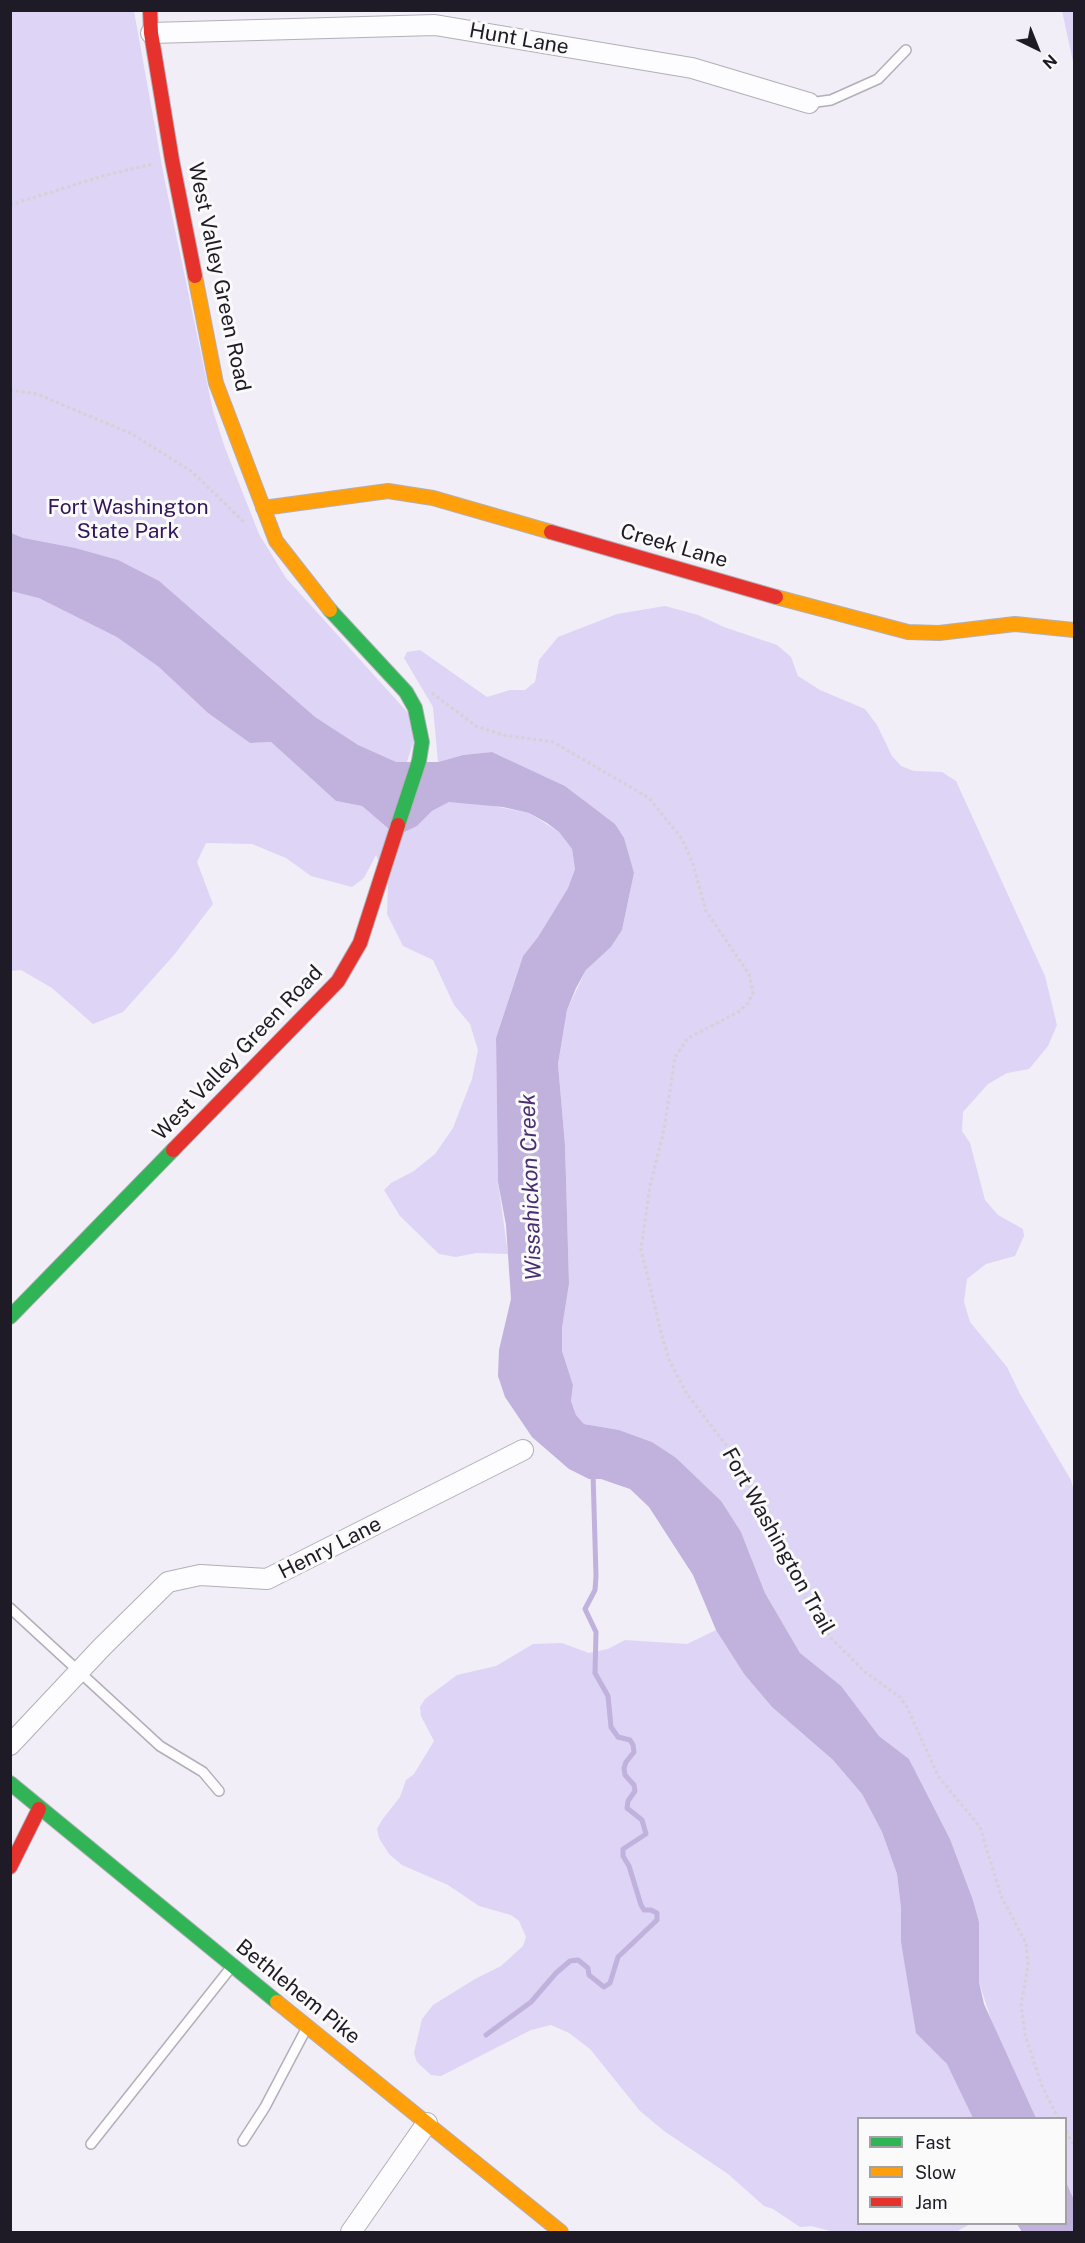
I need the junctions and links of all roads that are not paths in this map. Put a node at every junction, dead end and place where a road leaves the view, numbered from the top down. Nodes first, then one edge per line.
1 (150, 10) edge
2 (151, 33) junction
3 (906, 50) dead end
4 (808, 103) joint
5 (263, 508) junction
6 (1074, 630) edge
7 (10, 1317) edge
8 (523, 1450) dead end
9 (10, 1608) edge
10 (79, 1673) junction
11 (10, 1745) edge
12 (10, 1783) edge
13 (219, 1791) dead end
14 (39, 1809) junction
15 (10, 1867) edge
16 (233, 1966) junction
17 (307, 2026) junction
18 (427, 2123) junction
19 (243, 2141) dead end
20 (91, 2144) dead end
21 (351, 2232) edge
22 (561, 2232) edge

1 - 2 street, West Valley Green Road
2 - 4 street, Hunt Lane
2 - 5 street, West Valley Green Road
3 - 4 lane
5 - 6 street, Creek Lane
5 - 7 street, West Valley Green Road
8 - 10 street, Henry Lane
9 - 10 lane
10 - 11 street, Henry Lane
10 - 13 lane
12 - 14 street, Bethlehem Pike
14 - 15 street
14 - 16 street, Bethlehem Pike
16 - 17 street, Bethlehem Pike
16 - 20 lane
17 - 18 street, Bethlehem Pike
17 - 19 lane
18 - 21 street
18 - 22 street, Bethlehem Pike

